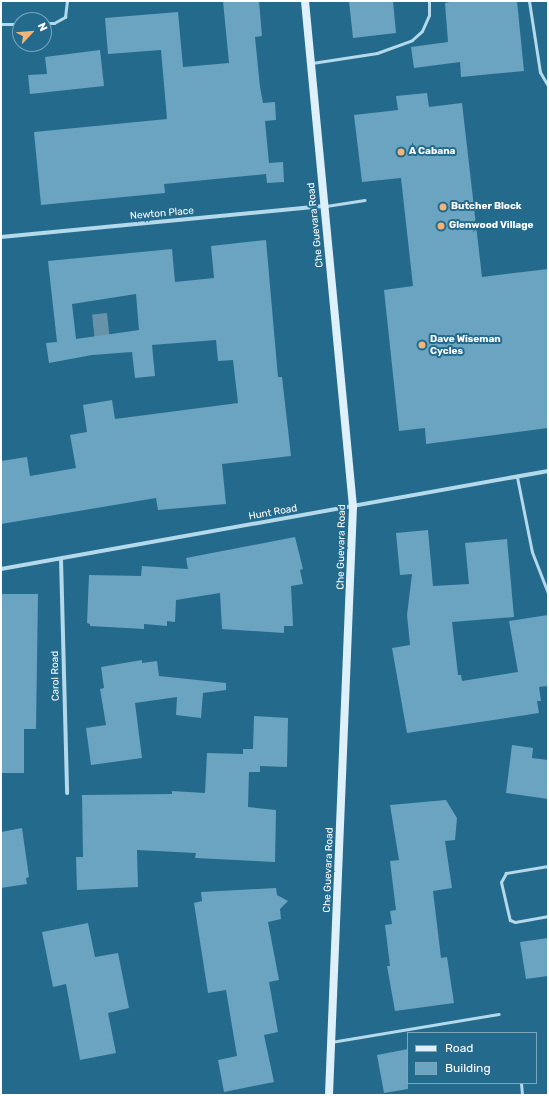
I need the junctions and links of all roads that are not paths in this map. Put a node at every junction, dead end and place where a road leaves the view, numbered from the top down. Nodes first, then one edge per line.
1 (67, 1) edge
2 (305, 1) edge
3 (429, 1) edge
4 (529, 1) edge
5 (52, 23) edge
6 (1, 24) edge
7 (12, 24) edge
8 (310, 63) junction
9 (548, 86) edge
10 (365, 200) dead end
11 (324, 206) junction
12 (1, 237) edge
13 (548, 471) edge
14 (517, 477) junction
15 (353, 507) junction
16 (61, 559) junction
17 (1, 569) edge
18 (548, 593) edge
19 (67, 793) dead end
20 (548, 866) edge
21 (548, 916) edge
22 (499, 1014) dead end
23 (331, 1042) junction
24 (520, 1084) edge
25 (329, 1095) edge
26 (522, 1095) edge

1 - 5 lane
2 - 8 main road, Che Guevara Road
3 - 8 lane
4 - 9 lane
6 - 7 lane
8 - 11 main road, Che Guevara Road
10 - 11 lane
11 - 12 street, Newton Place
11 - 15 main road, Che Guevara Road
13 - 14 street, Hunt Road
14 - 15 street, Hunt Road
14 - 18 lane
15 - 16 street, Hunt Road
15 - 23 main road, Che Guevara Road
16 - 17 street, Hunt Road
16 - 19 street, Carol Road
20 - 21 lane
22 - 23 lane
23 - 25 main road, Che Guevara Road
24 - 26 lane

